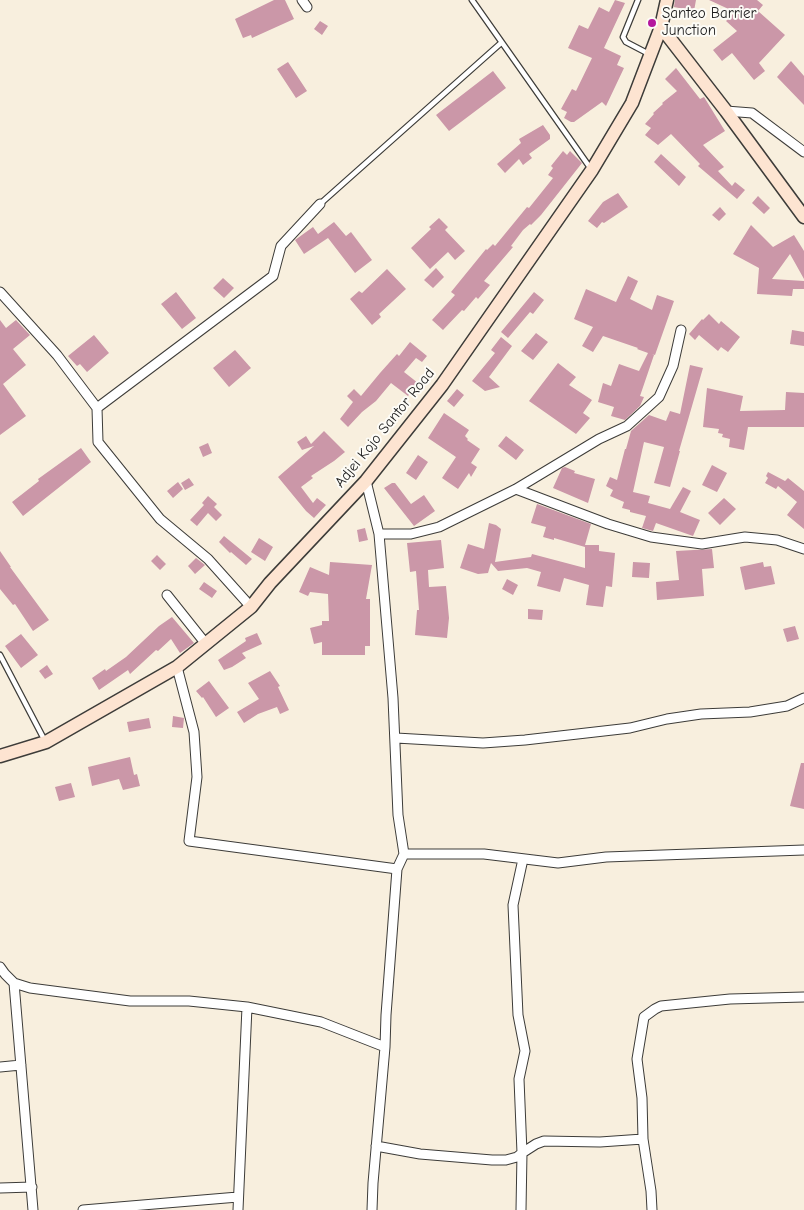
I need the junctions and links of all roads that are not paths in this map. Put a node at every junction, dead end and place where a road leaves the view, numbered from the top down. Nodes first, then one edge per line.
1 (472, 0) edge
2 (638, 0) edge
3 (667, 0) edge
4 (661, 27) junction
5 (501, 43) junction
6 (650, 55) junction
7 (726, 111) junction
8 (804, 152) edge
9 (592, 170) junction
10 (320, 204) joint
11 (804, 217) edge
12 (0, 292) edge
13 (681, 330) dead end
14 (97, 408) junction
15 (366, 481) junction
16 (516, 489) junction
17 (379, 534) junction
18 (804, 549) edge
19 (167, 594) dead end
20 (251, 607) junction
21 (206, 644) junction
22 (0, 655) edge
23 (177, 668) junction
24 (804, 698) edge
25 (396, 738) junction
26 (46, 742) junction
27 (0, 756) edge
28 (804, 850) edge
29 (404, 854) junction
30 (523, 859) junction
31 (397, 868) junction
32 (0, 967) edge
33 (14, 982) junction
34 (804, 997) edge
35 (247, 1007) junction
36 (385, 1047) junction
37 (21, 1065) junction
38 (0, 1067) edge
39 (643, 1139) junction
40 (376, 1146) junction
41 (522, 1154) junction
42 (32, 1187) junction
43 (0, 1188) edge
44 (238, 1197) junction
45 (33, 1210) edge
46 (83, 1210) edge
47 (238, 1210) edge
48 (372, 1210) edge
49 (521, 1210) edge
50 (652, 1210) edge

1 - 5 lane
2 - 6 lane
3 - 4 street, Adjei Kojo Santor Road
4 - 6 street, Adjei Kojo Santor Road
4 - 7 street
5 - 9 lane
5 - 10 lane
6 - 9 street, Adjei Kojo Santor Road
7 - 8 street
7 - 11 street
9 - 15 street, Adjei Kojo Santor Road
10 - 14 street
12 - 14 street
13 - 16 street
14 - 20 street
15 - 17 street
15 - 20 street, Adjei Kojo Santor Road
16 - 17 street
16 - 18 street
17 - 25 street
19 - 21 street
20 - 21 street, Adjei Kojo Santor Road
21 - 23 street, Adjei Kojo Santor Road
22 - 26 lane
23 - 26 street, Adjei Kojo Santor Road
23 - 31 street
24 - 25 street
25 - 29 street
26 - 27 street, Adjei Kojo Santor Road
28 - 30 street
29 - 30 street
29 - 31 street
30 - 41 street
31 - 36 street
32 - 33 street
33 - 35 street
33 - 37 street
34 - 39 street
35 - 36 street
35 - 44 street
36 - 40 street
37 - 38 street
37 - 42 street
39 - 41 street
39 - 50 street
40 - 41 street
40 - 48 street
41 - 49 street
42 - 43 street
42 - 45 street
44 - 46 street
44 - 47 street

